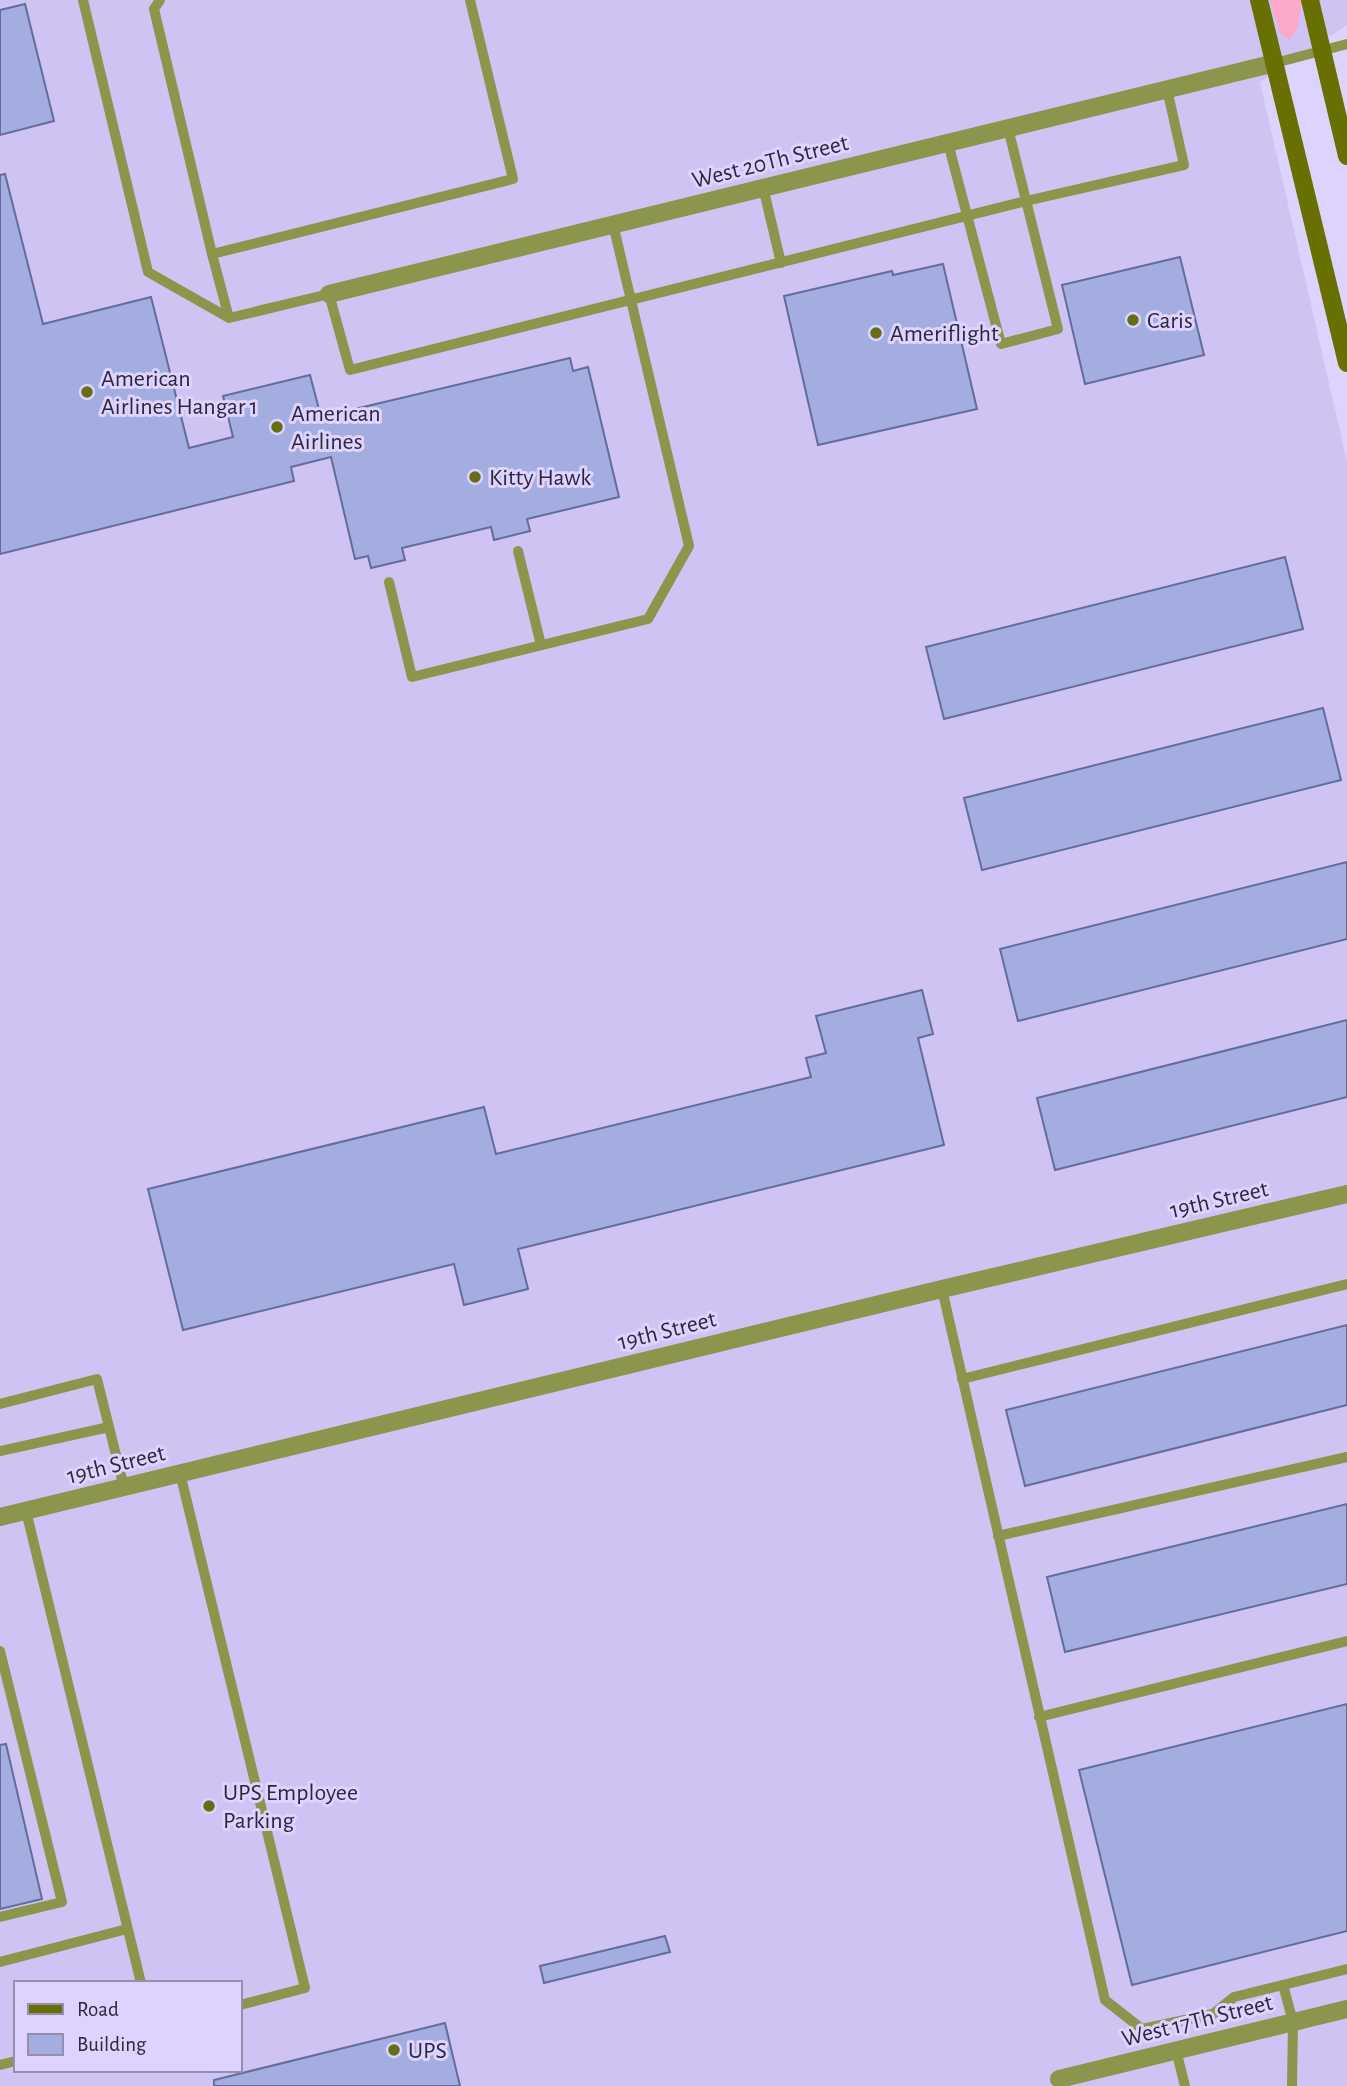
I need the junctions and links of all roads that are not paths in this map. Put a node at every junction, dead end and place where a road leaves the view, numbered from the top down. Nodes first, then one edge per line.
1 (83, 0) edge
2 (160, 0) edge
3 (470, 0) edge
4 (1259, 0) edge
5 (1310, 0) edge
6 (1347, 44) edge
7 (1322, 50) junction
8 (1275, 63) junction
9 (1167, 89) junction
10 (1008, 128) junction
11 (948, 143) junction
12 (1347, 156) edge
13 (763, 187) junction
14 (1027, 201) junction
15 (967, 216) junction
16 (612, 224) junction
17 (212, 254) junction
18 (780, 263) junction
19 (329, 294) junction
20 (632, 300) junction
21 (229, 318) junction
22 (1347, 363) edge
23 (518, 551) dead end
24 (389, 582) dead end
25 (541, 645) junction
26 (1347, 1194) edge
27 (1347, 1284) edge
28 (942, 1289) junction
29 (962, 1379) junction
30 (0, 1404) edge
31 (109, 1427) junction
32 (0, 1451) edge
33 (1347, 1457) edge
34 (180, 1473) junction
35 (124, 1487) junction
36 (26, 1511) junction
37 (0, 1517) edge
38 (998, 1536) junction
39 (1347, 1642) edge
40 (0, 1651) edge
41 (1039, 1717) junction
42 (0, 1917) edge
43 (127, 1929) junction
44 (0, 1962) edge
45 (1347, 1969) edge
46 (140, 1981) edge
47 (1283, 1984) junction
48 (242, 2004) edge
49 (1347, 2009) edge
50 (1293, 2022) junction
51 (1175, 2050) junction
52 (1059, 2080) dead end
53 (1185, 2086) edge
54 (1292, 2086) edge

1 - 21 lane
2 - 17 lane
3 - 17 lane
4 - 8 street
5 - 7 street
6 - 7 lane, West 20Th Street
7 - 8 lane, West 20Th Street
7 - 12 street
8 - 9 street, West 20Th Street
8 - 22 street
9 - 10 street, West 20Th Street
9 - 14 lane
10 - 11 street, West 20Th Street
10 - 14 lane
11 - 13 street, West 20Th Street
11 - 15 lane
13 - 16 street, West 20Th Street
13 - 18 lane
14 - 15 lane
14 - 15 lane
15 - 18 lane
16 - 19 street, West 20Th Street
16 - 20 lane
17 - 21 lane
18 - 20 lane
19 - 20 lane
19 - 21 lane, West 20Th Street
20 - 25 lane
23 - 25 lane
24 - 25 lane
26 - 28 street, 19th Street
27 - 29 lane
28 - 29 lane
28 - 34 street, 19th Street
29 - 38 lane
30 - 31 lane
31 - 32 lane
31 - 35 lane
33 - 38 lane
34 - 35 street, 19th Street
34 - 48 lane
35 - 36 street, 19th Street
36 - 37 street, 19th Street
36 - 43 lane
38 - 41 lane
39 - 41 lane
40 - 42 lane
41 - 47 lane
43 - 44 lane
43 - 46 lane
45 - 47 lane
47 - 50 lane
49 - 50 street, West 17Th Street
50 - 51 street, West 17Th Street
50 - 54 lane
51 - 52 street, West 17Th Street
51 - 53 lane

